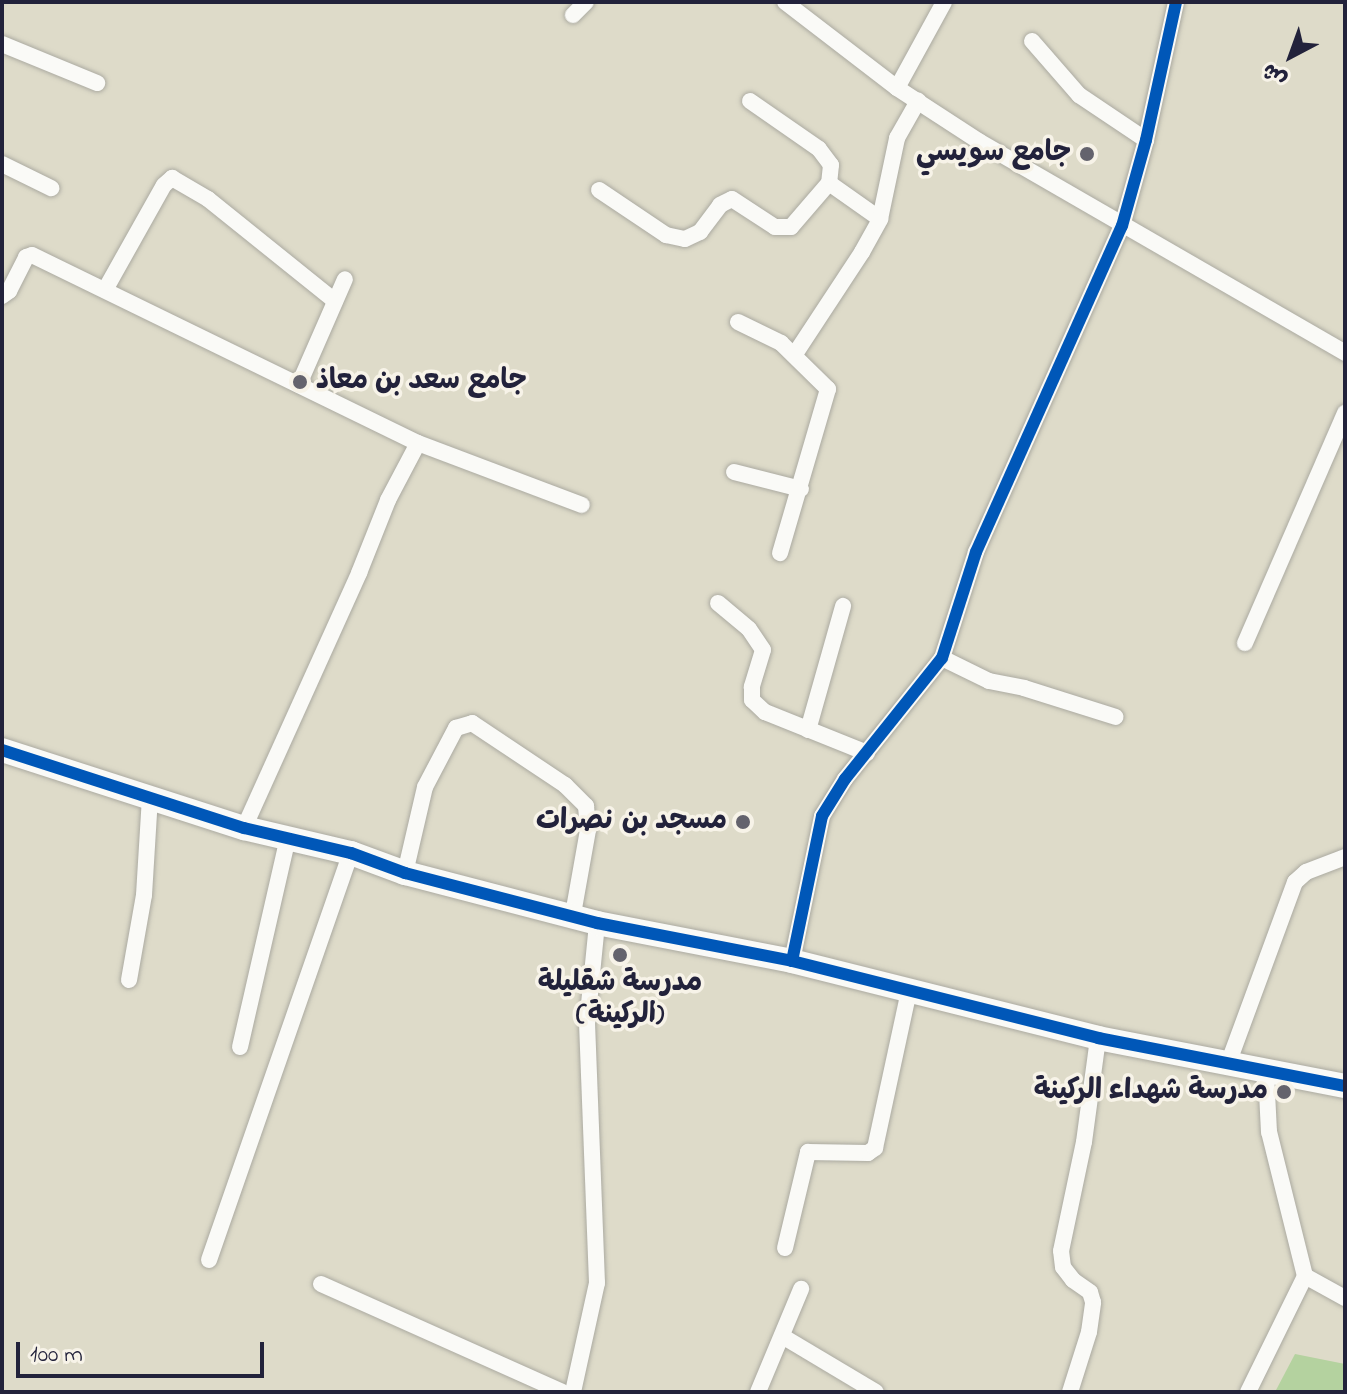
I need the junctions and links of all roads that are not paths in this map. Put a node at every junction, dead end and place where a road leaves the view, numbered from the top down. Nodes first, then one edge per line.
1 (586, 2) edge
2 (785, 2) edge
3 (944, 2) edge
4 (1176, 2) edge
5 (573, 15) dead end
6 (1032, 41) dead end
7 (2, 44) edge
8 (97, 83) dead end
9 (897, 88) junction
10 (750, 101) dead end
11 (918, 101) junction
12 (1146, 140) junction
13 (2, 164) edge
14 (829, 183) junction
15 (51, 188) dead end
16 (599, 190) dead end
17 (880, 219) junction
18 (1122, 226) junction
19 (345, 279) dead end
20 (105, 290) junction
21 (2, 296) edge
22 (335, 301) junction
23 (738, 322) dead end
24 (1345, 353) edge
25 (795, 354) junction
26 (300, 382) junction
27 (1345, 413) edge
28 (418, 443) junction
29 (734, 472) dead end
30 (801, 489) junction
31 (582, 505) dead end
32 (780, 553) dead end
33 (718, 603) dead end
34 (843, 606) dead end
35 (1245, 643) dead end
36 (942, 658) junction
37 (1116, 717) dead end
38 (808, 730) junction
39 (2, 750) edge
40 (867, 753) junction
41 (150, 797) junction
42 (244, 828) junction
43 (288, 838) junction
44 (351, 853) junction
45 (1345, 857) edge
46 (405, 873) junction
47 (573, 914) junction
48 (597, 923) junction
49 (792, 961) junction
50 (129, 980) dead end
51 (909, 991) junction
52 (1098, 1038) junction
53 (240, 1047) dead end
54 (1228, 1064) junction
55 (1266, 1072) junction
56 (1345, 1086) edge
57 (785, 1248) dead end
58 (209, 1260) dead end
59 (1305, 1276) junction
60 (321, 1284) dead end
61 (801, 1289) dead end
62 (1345, 1298) edge
63 (782, 1336) junction
64 (562, 1392) edge
65 (573, 1392) edge
66 (758, 1392) edge
67 (876, 1392) edge
68 (1070, 1392) edge
69 (1248, 1392) edge

1 - 5 street
2 - 9 street
3 - 9 street
4 - 12 street
6 - 12 street
7 - 8 street
9 - 11 street
10 - 14 street
11 - 17 street
11 - 18 street
12 - 18 street
13 - 15 street
14 - 16 street
14 - 17 street
17 - 25 street
18 - 24 street
18 - 36 street
19 - 22 street
20 - 21 street
20 - 22 street
20 - 26 street
22 - 26 street
23 - 25 street
25 - 30 street
26 - 28 street
27 - 35 street
28 - 31 street
28 - 42 street
29 - 30 street
30 - 32 street
33 - 38 street
34 - 38 street
36 - 37 street
36 - 40 street
38 - 40 street
39 - 41 street
40 - 49 street
41 - 42 street
41 - 50 street
42 - 43 street
43 - 44 street
43 - 53 street
44 - 46 street
44 - 58 street
45 - 54 street
46 - 47 street
46 - 47 street
47 - 48 street
48 - 49 street
48 - 65 street
49 - 51 street
51 - 52 street
51 - 57 street
52 - 54 street
52 - 68 street
54 - 55 street
55 - 56 street
55 - 59 street
59 - 62 street
59 - 69 street
60 - 64 street
61 - 63 street
63 - 66 street
63 - 67 street

